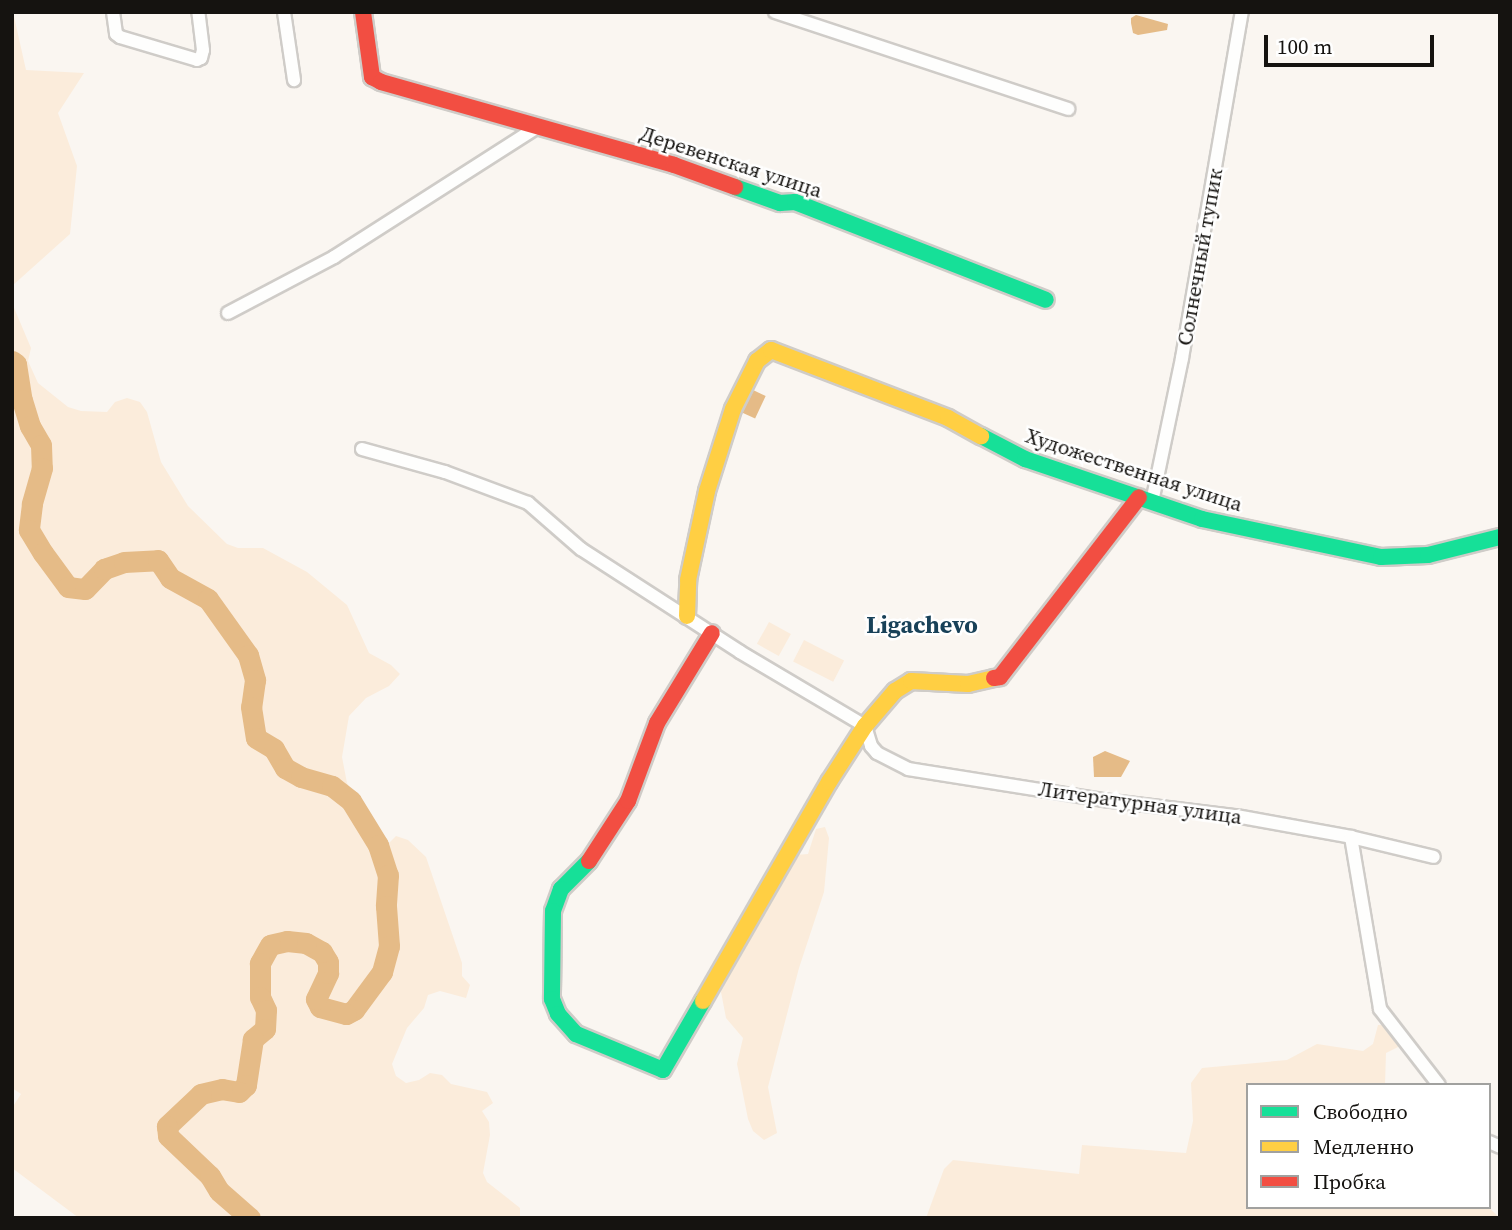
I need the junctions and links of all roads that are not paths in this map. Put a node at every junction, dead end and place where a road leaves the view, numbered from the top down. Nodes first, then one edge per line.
1 (113, 12) edge
2 (198, 12) edge
3 (284, 12) edge
4 (363, 12) edge
5 (775, 12) edge
6 (1242, 12) edge
7 (293, 80) dead end
8 (1069, 109) dead end
9 (539, 126) junction
10 (1046, 300) dead end
11 (228, 313) dead end
12 (362, 449) dead end
13 (1145, 499) junction
14 (1500, 537) edge
15 (687, 616) junction
16 (712, 633) junction
17 (865, 726) junction
18 (1351, 837) junction
19 (1434, 857) dead end
20 (1437, 1083) edge

1 - 2 street
3 - 7 street
4 - 9 street, Деревенская улица
5 - 8 street
6 - 13 street, Солнечный тупик
9 - 10 street, Деревенская улица
9 - 11 street
12 - 15 street
13 - 14 street, Художественная улица
13 - 15 street, Художественная улица
13 - 17 street
15 - 16 street
16 - 17 street
16 - 17 street
17 - 18 street, Литературная улица
18 - 19 street, Литературная улица
18 - 20 street

